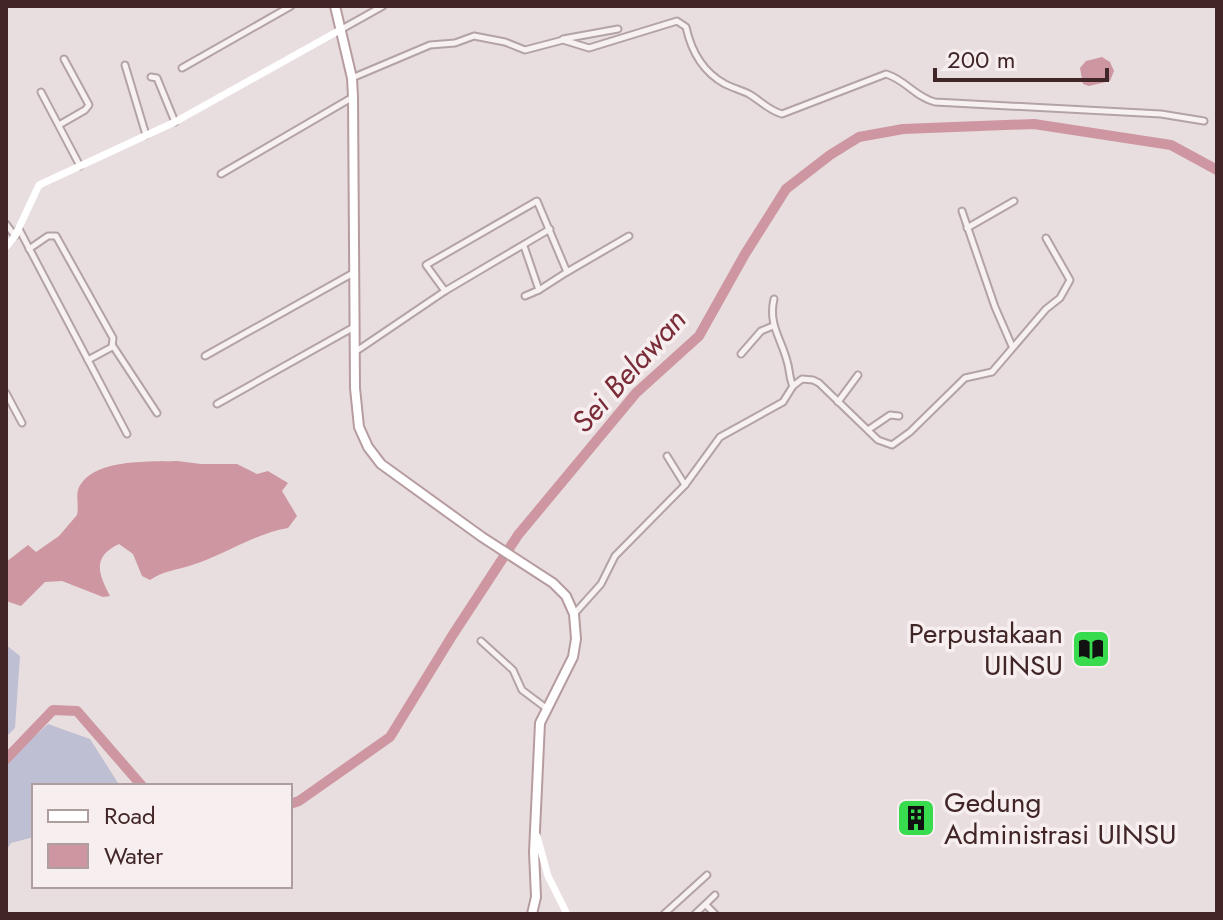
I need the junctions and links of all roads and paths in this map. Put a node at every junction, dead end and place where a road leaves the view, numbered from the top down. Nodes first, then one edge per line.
1 (291, 6) edge
2 (335, 6) edge
3 (383, 6) edge
4 (618, 29) dead end
5 (340, 30) junction
6 (563, 40) junction
7 (64, 59) dead end
8 (125, 65) dead end
9 (182, 68) dead end
10 (151, 77) dead end
11 (352, 78) junction
12 (41, 92) dead end
13 (353, 97) junction
14 (1204, 121) dead end
15 (175, 122) junction
16 (59, 125) junction
17 (146, 135) junction
18 (81, 167) junction
19 (221, 174) dead end
20 (1014, 201) dead end
21 (962, 211) dead end
22 (6, 224) edge
23 (967, 228) junction
24 (550, 229) junction
25 (16, 232) junction
26 (629, 236) dead end
27 (1046, 238) dead end
28 (524, 246) junction
29 (6, 247) edge
30 (29, 249) junction
31 (356, 272) junction
32 (567, 272) junction
33 (539, 290) junction
34 (445, 291) junction
35 (525, 296) dead end
36 (774, 299) dead end
37 (355, 326) junction
38 (773, 326) junction
39 (113, 346) junction
40 (1012, 346) junction
41 (355, 352) junction
42 (741, 354) dead end
43 (205, 356) dead end
44 (88, 360) junction
45 (858, 375) dead end
46 (793, 386) junction
47 (6, 393) edge
48 (838, 402) junction
49 (217, 404) dead end
50 (157, 413) dead end
51 (899, 416) dead end
52 (22, 423) dead end
53 (868, 430) junction
54 (127, 434) dead end
55 (667, 456) dead end
56 (685, 485) junction
57 (574, 614) junction
58 (481, 641) dead end
59 (546, 708) junction
60 (537, 836) junction
61 (707, 875) dead end
62 (715, 895) dead end
63 (706, 905) junction
64 (532, 914) edge
65 (567, 914) edge
66 (664, 914) edge
67 (695, 914) edge
68 (715, 914) edge

1 - 9 street
2 - 5 main road
3 - 5 street
4 - 6 street
5 - 11 main road
5 - 15 street
6 - 11 street
6 - 14 street
7 - 16 street
8 - 17 street
10 - 15 street
11 - 13 main road
12 - 16 street
13 - 19 street
13 - 31 main road
15 - 17 street
16 - 18 street
17 - 18 street
18 - 25 street
20 - 23 street
21 - 23 street
22 - 25 street
23 - 40 street
24 - 28 street
24 - 32 street
24 - 34 street
25 - 29 street
25 - 30 street
26 - 32 street
27 - 40 street
28 - 33 street
28 - 34 street
30 - 39 street
30 - 44 street
31 - 37 main road
31 - 43 street
32 - 33 street
33 - 35 street
34 - 41 street
36 - 38 street
37 - 41 main road
37 - 49 street
38 - 42 street
38 - 46 street
39 - 44 street
39 - 50 street
40 - 53 street
41 - 57 main road
44 - 54 street
45 - 48 street
46 - 48 street
46 - 56 street
47 - 52 street
48 - 53 street
51 - 53 street
55 - 56 street
56 - 57 street
57 - 59 main road
58 - 59 street
59 - 60 main road
60 - 64 main road
60 - 65 street
61 - 66 street
62 - 63 street
63 - 67 street
63 - 68 street

